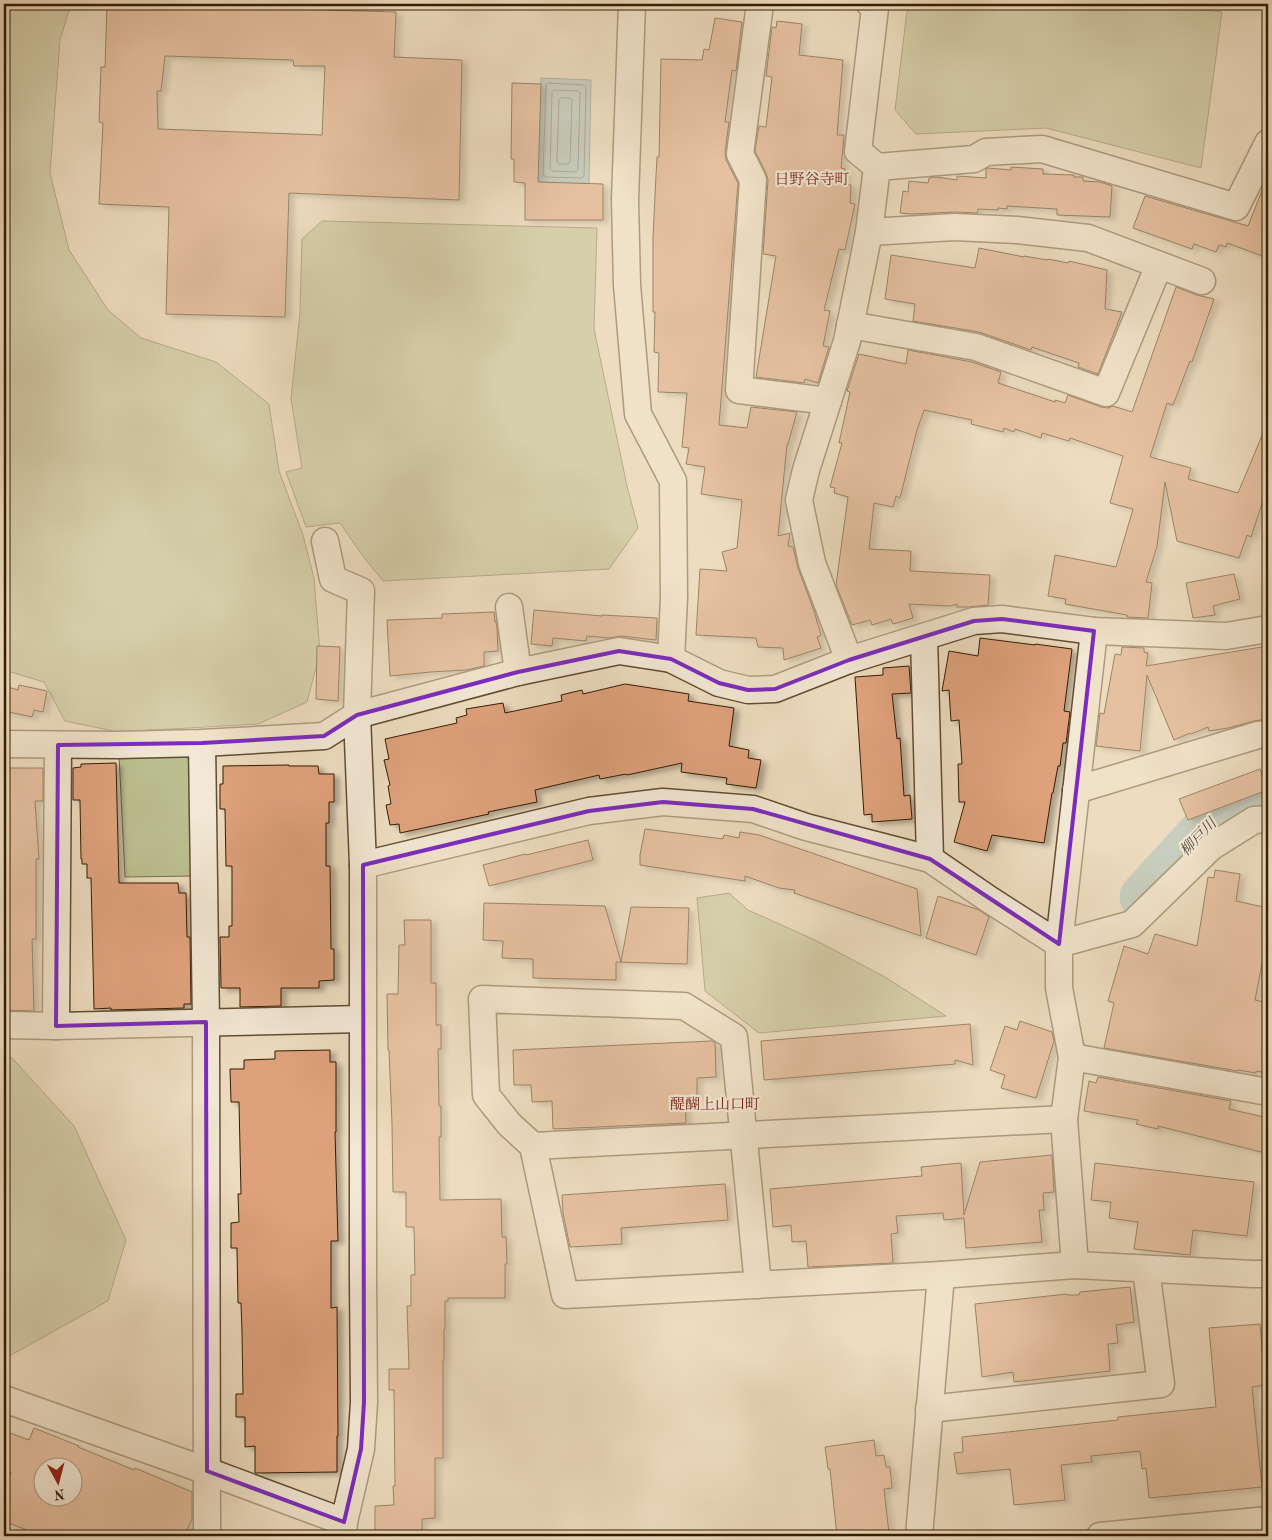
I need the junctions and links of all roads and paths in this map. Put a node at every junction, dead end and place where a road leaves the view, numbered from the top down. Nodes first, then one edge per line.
1 (632, 4) edge
2 (760, 4) edge
3 (870, 4) edge
4 (1268, 142) edge
5 (877, 167) junction
6 (869, 232) junction
7 (1159, 265) junction
8 (1202, 281) dead end
9 (850, 325) junction
10 (828, 401) junction
11 (325, 540) dead end
12 (509, 607) dead end
13 (1268, 629) edge
14 (1094, 631) junction
15 (924, 636) junction
16 (671, 659) junction
17 (849, 660) junction
18 (518, 672) junction
19 (357, 715) junction
20 (1268, 734) edge
21 (202, 743) junction
22 (4, 744) edge
23 (58, 745) junction
24 (1076, 790) junction
25 (1268, 819) edge
26 (930, 859) junction
27 (363, 866) junction
28 (1060, 944) junction
29 (362, 1019) junction
30 (206, 1022) junction
31 (4, 1025) edge
32 (56, 1026) junction
33 (1072, 1057) junction
34 (1268, 1092) edge
35 (1064, 1119) junction
36 (744, 1136) junction
37 (533, 1146) junction
38 (1075, 1265) junction
39 (1146, 1269) junction
40 (1268, 1274) edge
41 (941, 1275) junction
42 (758, 1285) junction
43 (4, 1400) edge
44 (929, 1409) junction
45 (207, 1471) junction
46 (1268, 1520) edge
47 (343, 1529) edge
48 (207, 1536) edge
49 (919, 1536) edge
50 (1100, 1536) edge

1 - 16 street
2 - 10 street
3 - 5 street
4 - 5 street
5 - 6 street
6 - 7 street
6 - 9 street
7 - 8 street
7 - 9 street
9 - 10 street
10 - 17 street
11 - 19 street
12 - 18 street
13 - 14 street
14 - 15 street
14 - 24 street
15 - 17 street
15 - 26 street
16 - 17 street
16 - 18 street
18 - 19 street
19 - 21 street
19 - 27 street
20 - 24 street
21 - 23 street
21 - 30 street
22 - 23 street
23 - 32 street
24 - 28 street
25 - 28 street
26 - 27 street
26 - 28 street
27 - 29 street
28 - 33 street
29 - 30 street
29 - 47 street
30 - 32 street
30 - 45 street
31 - 32 street
33 - 34 street
33 - 35 street
35 - 36 street
35 - 38 street
36 - 37 street
36 - 37 street
36 - 42 street
37 - 42 street
38 - 39 street
38 - 41 street
39 - 40 street
39 - 44 street
41 - 42 street
41 - 44 street
43 - 45 street
44 - 49 street
45 - 47 street
45 - 48 street
46 - 50 street

